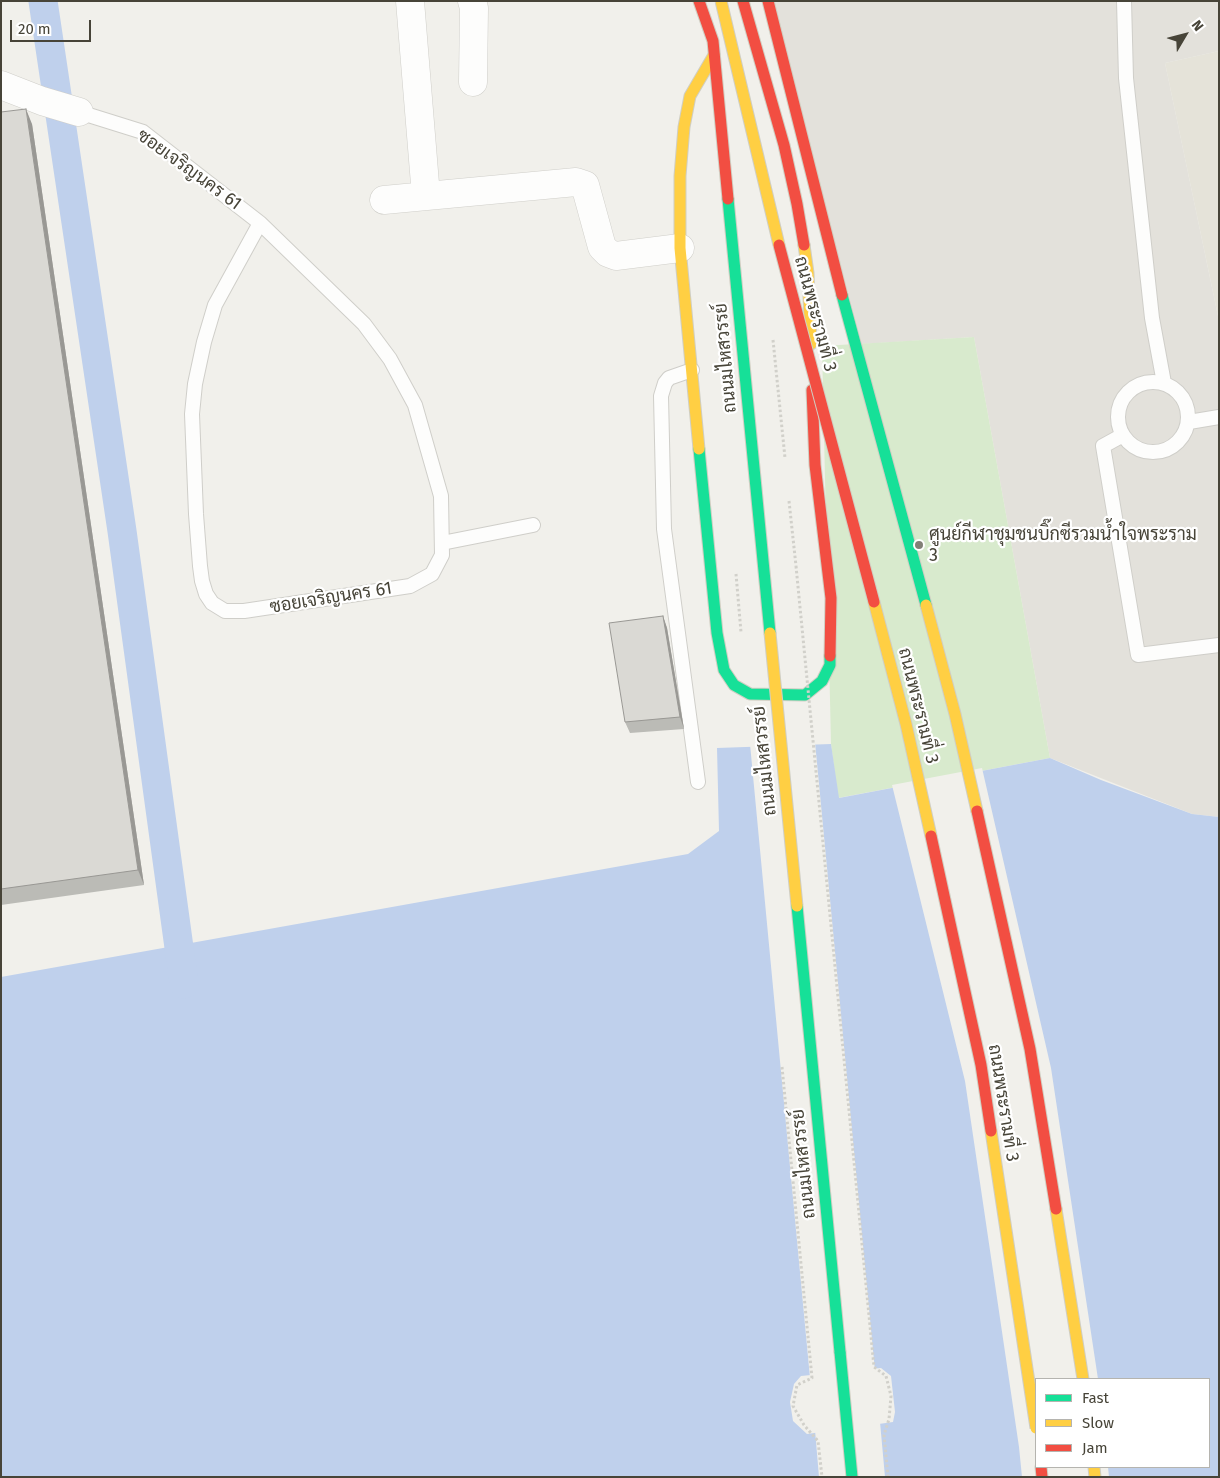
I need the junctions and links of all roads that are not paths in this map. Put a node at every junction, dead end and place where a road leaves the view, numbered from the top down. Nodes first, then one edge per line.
1 (410, 1) edge
2 (472, 1) edge
3 (699, 1) edge
4 (721, 1) edge
5 (743, 1) edge
6 (768, 1) edge
7 (1124, 1) edge
8 (713, 41) junction
9 (714, 55) junction
10 (472, 82) dead end
11 (1, 86) edge
12 (79, 112) joint
13 (426, 196) junction
14 (384, 200) dead end
15 (260, 223) junction
16 (680, 248) junction
17 (692, 370) junction
18 (1164, 383) junction
19 (1219, 417) edge
20 (1189, 422) junction
21 (1123, 435) junction
22 (533, 525) dead end
23 (442, 543) junction
24 (1219, 645) edge
25 (698, 782) dead end
26 (1082, 1378) edge
27 (1035, 1422) edge
28 (852, 1477) edge

1 - 13 street
2 - 10 street
3 - 8 main road, ถนนมไหสวรรย์
4 - 8 main road, ถนนมไหสวรรย์
4 - 27 main road, ถนนพระรามที่ 3, bridge
5 - 17 main road
6 - 26 main road, ถนนพระรามที่ 3
7 - 18 lane
8 - 9 main road, ถนนมไหสวรรย์
9 - 16 main road
9 - 28 main road, ถนนมไหสวรรย์, bridge
11 - 12 street, ซอยเจริญนคร 61
12 - 15 lane, ซอยเจริญนคร 61
13 - 14 street
13 - 16 street
15 - 23 lane, ซอยเจริญนคร 61
15 - 23 lane, ซอยเจริญนคร 61
16 - 17 main road
17 - 25 lane
18 - 20 lane
18 - 21 lane
19 - 20 lane
20 - 21 lane
21 - 24 lane
22 - 23 lane

